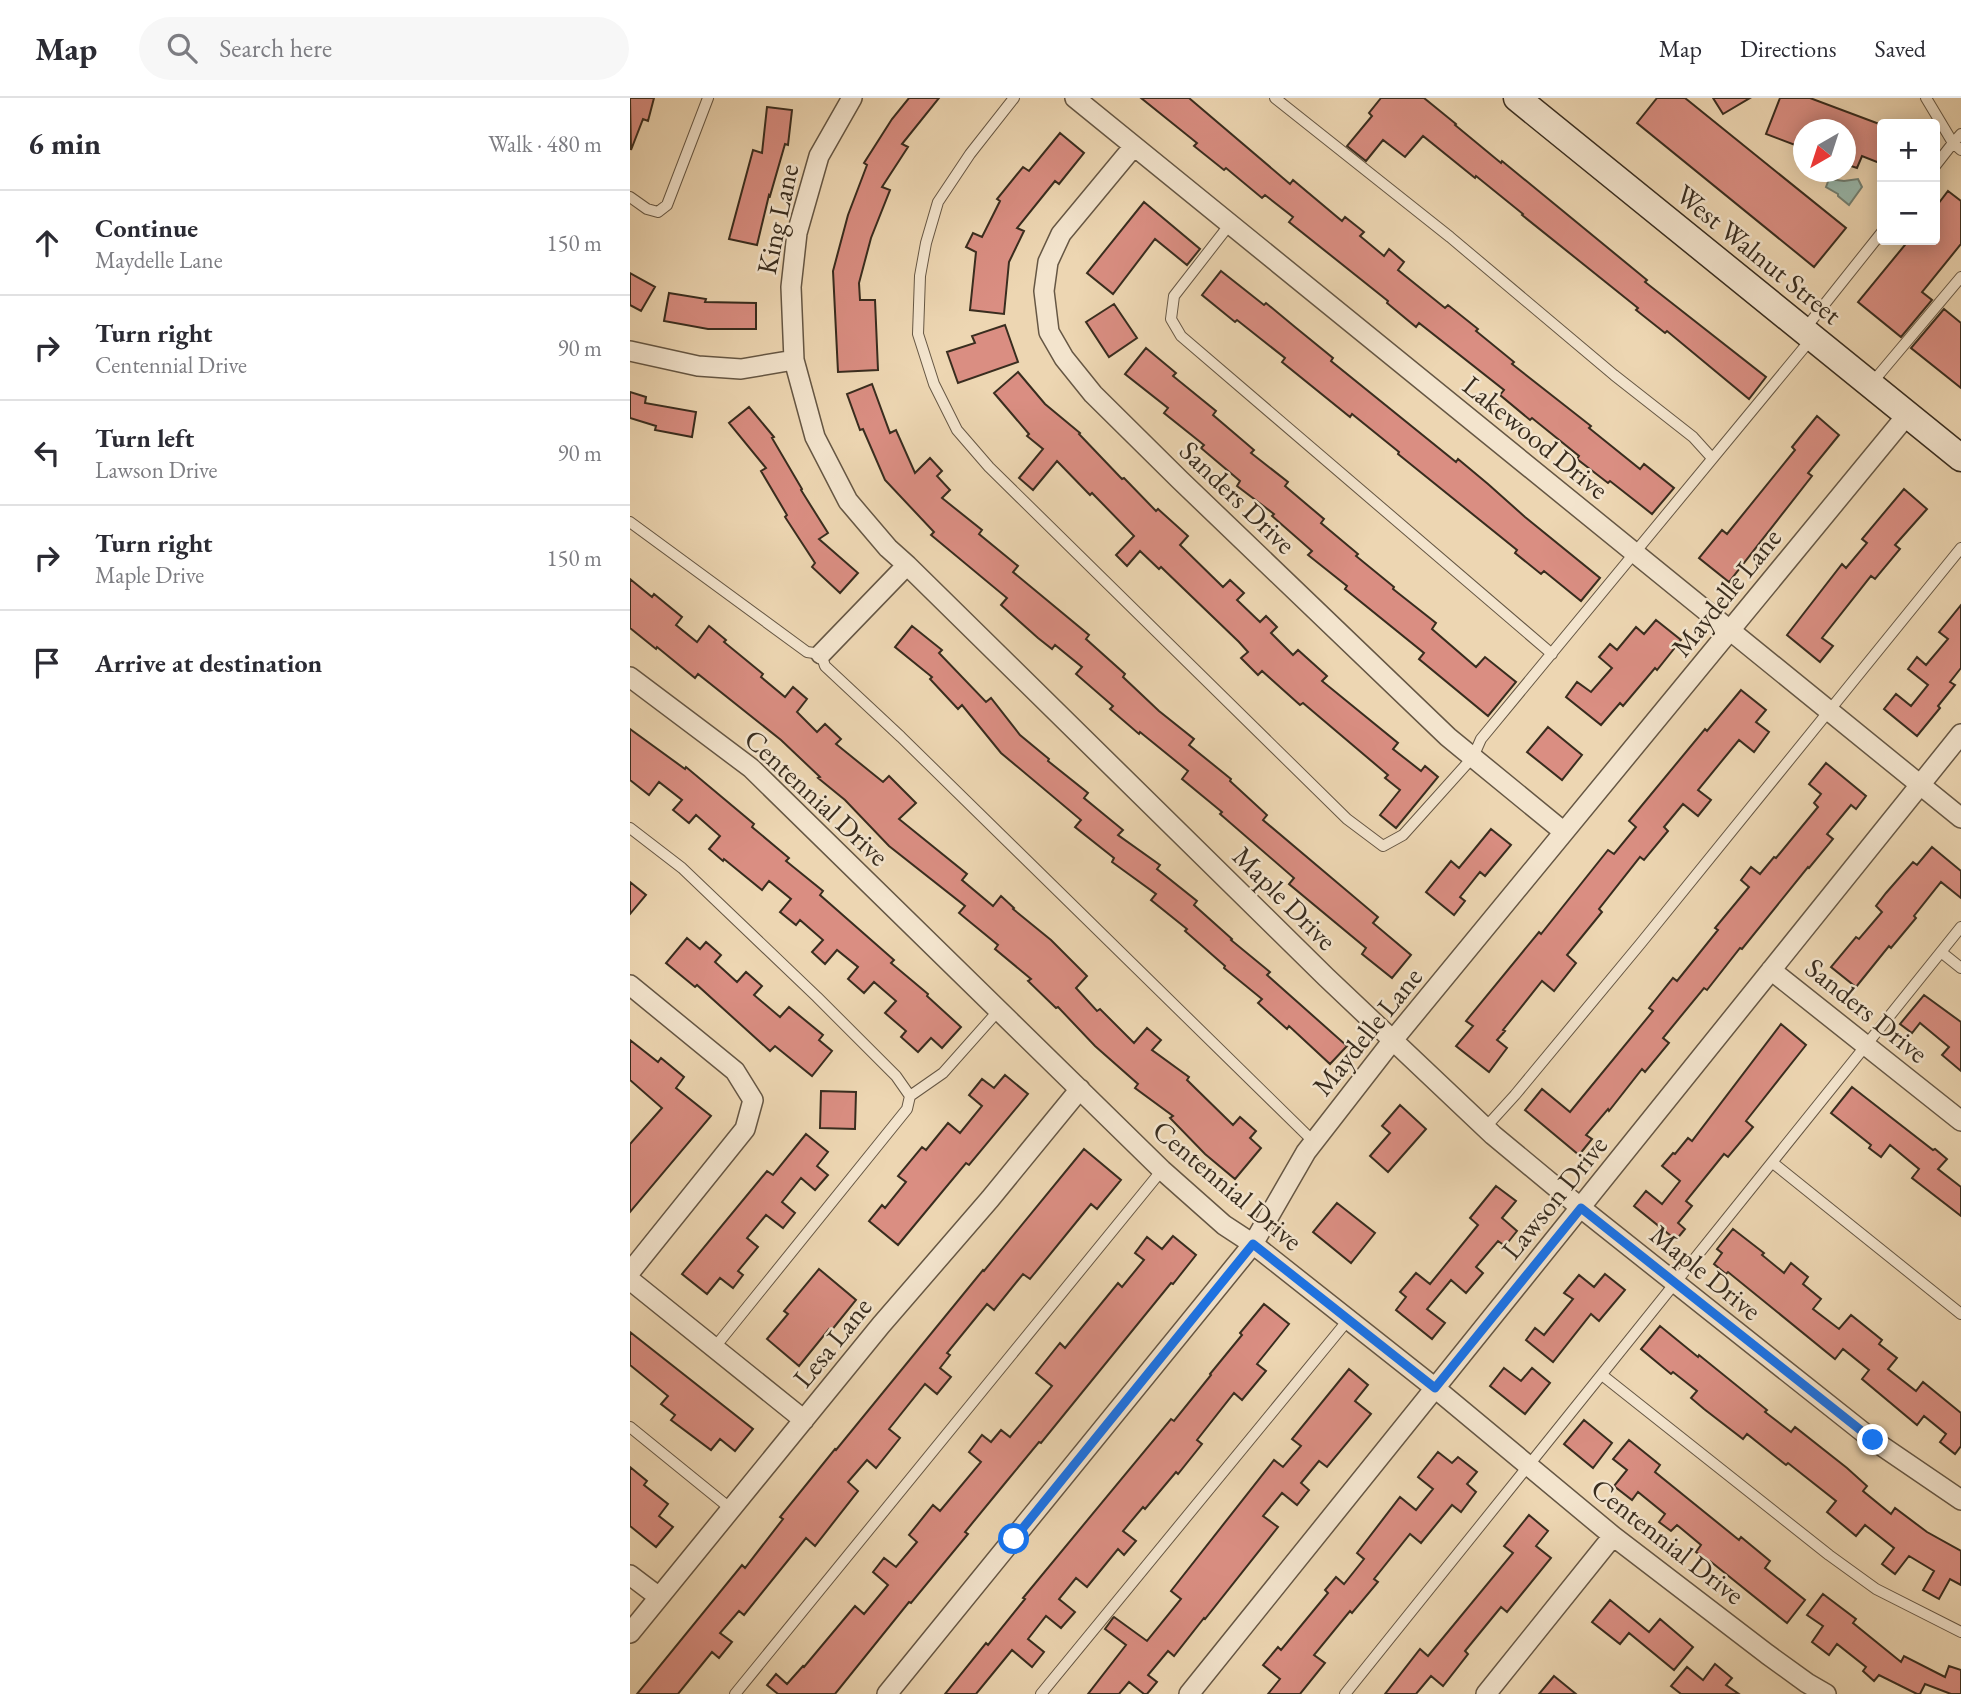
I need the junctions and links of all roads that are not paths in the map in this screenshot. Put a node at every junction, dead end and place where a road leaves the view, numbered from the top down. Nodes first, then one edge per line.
1 (708, 98) edge
2 (852, 98) edge
3 (1014, 98) edge
4 (1075, 98) edge
5 (1275, 98) edge
6 (1517, 98) edge
7 (1926, 98) edge
8 (1546, 106) edge
9 (1961, 134) edge
10 (1134, 146) junction
11 (1957, 146) edge
12 (1940, 161) edge
13 (630, 197) edge
14 (1230, 224) junction
15 (1877, 239) edge
16 (1961, 276) edge
17 (1808, 334) junction
18 (630, 351) edge
19 (794, 360) junction
20 (1870, 385) junction
21 (1907, 415) junction
22 (1712, 458) junction
23 (1961, 458) edge
24 (630, 522) edge
25 (1961, 548) edge
26 (1636, 554) junction
27 (907, 565) junction
28 (1731, 631) junction
29 (821, 654) junction
30 (1552, 654) junction
31 (630, 677) edge
32 (1830, 711) junction
33 (1961, 734) edge
34 (1473, 757) junction
35 (1920, 784) junction
36 (1961, 818) edge
37 (630, 828) edge
38 (1564, 832) junction
39 (1961, 927) edge
40 (1941, 952) junction
41 (1961, 968) edge
42 (1771, 970) junction
43 (630, 985) edge
44 (999, 1010) junction
45 (1393, 1040) junction
46 (1866, 1045) junction
47 (1080, 1089) junction
48 (909, 1096) junction
49 (1961, 1121) edge
50 (1485, 1128) junction
51 (1314, 1142) junction
52 (1773, 1163) junction
53 (1162, 1170) junction
54 (1581, 1208) junction
55 (1253, 1244) junction
56 (630, 1272) edge
57 (630, 1280) edge
58 (1676, 1284) junction
59 (1961, 1314) edge
60 (1348, 1320) junction
61 (715, 1348) junction
62 (1602, 1375) junction
63 (1435, 1388) junction
64 (804, 1420) junction
65 (630, 1427) edge
66 (1528, 1466) junction
67 (1961, 1500) edge
68 (731, 1509) junction
69 (1613, 1536) junction
70 (630, 1574) edge
71 (659, 1597) junction
72 (1961, 1632) edge
73 (630, 1633) edge
74 (735, 1694) edge
75 (887, 1694) edge
76 (1041, 1694) edge
77 (1189, 1694) edge
78 (1345, 1694) edge
79 (1486, 1694) edge
80 (1826, 1694) edge

1 - 13 lane
2 - 19 street, King Lane
3 - 34 lane
4 - 10 street, Lakewood Drive
5 - 22 lane
6 - 8 main road, West Walnut Street
7 - 11 lane
8 - 17 main road, West Walnut Street
9 - 11 lane
10 - 14 street, Lakewood Drive
10 - 34 street, Sanders Drive
11 - 12 lane
14 - 26 street, Lakewood Drive
14 - 30 lane
15 - 17 lane
16 - 20 lane
17 - 20 main road, West Walnut Street
17 - 22 lane
18 - 19 street
19 - 27 street, Maple Drive
20 - 21 main road, West Walnut Street
21 - 23 main road, West Walnut Street
21 - 28 street, Maydelle Lane
22 - 26 lane
24 - 29 lane
25 - 32 lane
26 - 28 street, Lakewood Drive
26 - 30 lane
27 - 29 street
27 - 45 street, Maple Drive
28 - 32 street, Lakewood Drive
28 - 38 street, Maydelle Lane
29 - 51 lane
30 - 34 lane
31 - 44 street, Centennial Drive
32 - 35 street, Lakewood Drive
32 - 50 lane
33 - 35 street, Lawson Drive
34 - 38 street, Sanders Drive
35 - 36 street, Lakewood Drive
35 - 42 street, Lawson Drive
37 - 48 lane
38 - 45 street, Maydelle Lane
39 - 40 lane
40 - 41 lane
40 - 46 lane
42 - 46 street, Sanders Drive
42 - 54 street, Lawson Drive
43 - 56 street
44 - 47 street, Centennial Drive
44 - 48 lane
45 - 50 street, Maple Drive
45 - 51 street, Maydelle Lane
46 - 49 street, Sanders Drive
46 - 52 lane
47 - 53 street, Centennial Drive
47 - 64 street, Lesa Lane
48 - 61 lane
50 - 54 street, Maple Drive
51 - 55 street, Maydelle Lane
52 - 58 lane
52 - 59 lane
53 - 55 street, Centennial Drive
53 - 74 lane
54 - 58 street, Maple Drive
54 - 63 street, Lawson Drive
55 - 60 street, Centennial Drive
55 - 75 street, Maydelle Lane
57 - 61 street
58 - 62 lane
58 - 67 street, Maple Drive
60 - 63 street, Centennial Drive
60 - 76 lane
61 - 64 street
62 - 66 lane
62 - 72 lane
63 - 66 street, Centennial Drive
63 - 77 street, Lawson Drive
64 - 68 street, Lesa Lane
65 - 68 lane
66 - 69 street, Centennial Drive
66 - 78 lane
68 - 71 street, Lesa Lane
69 - 79 street
69 - 80 street, Centennial Drive
70 - 71 street
71 - 73 street, Lesa Lane

